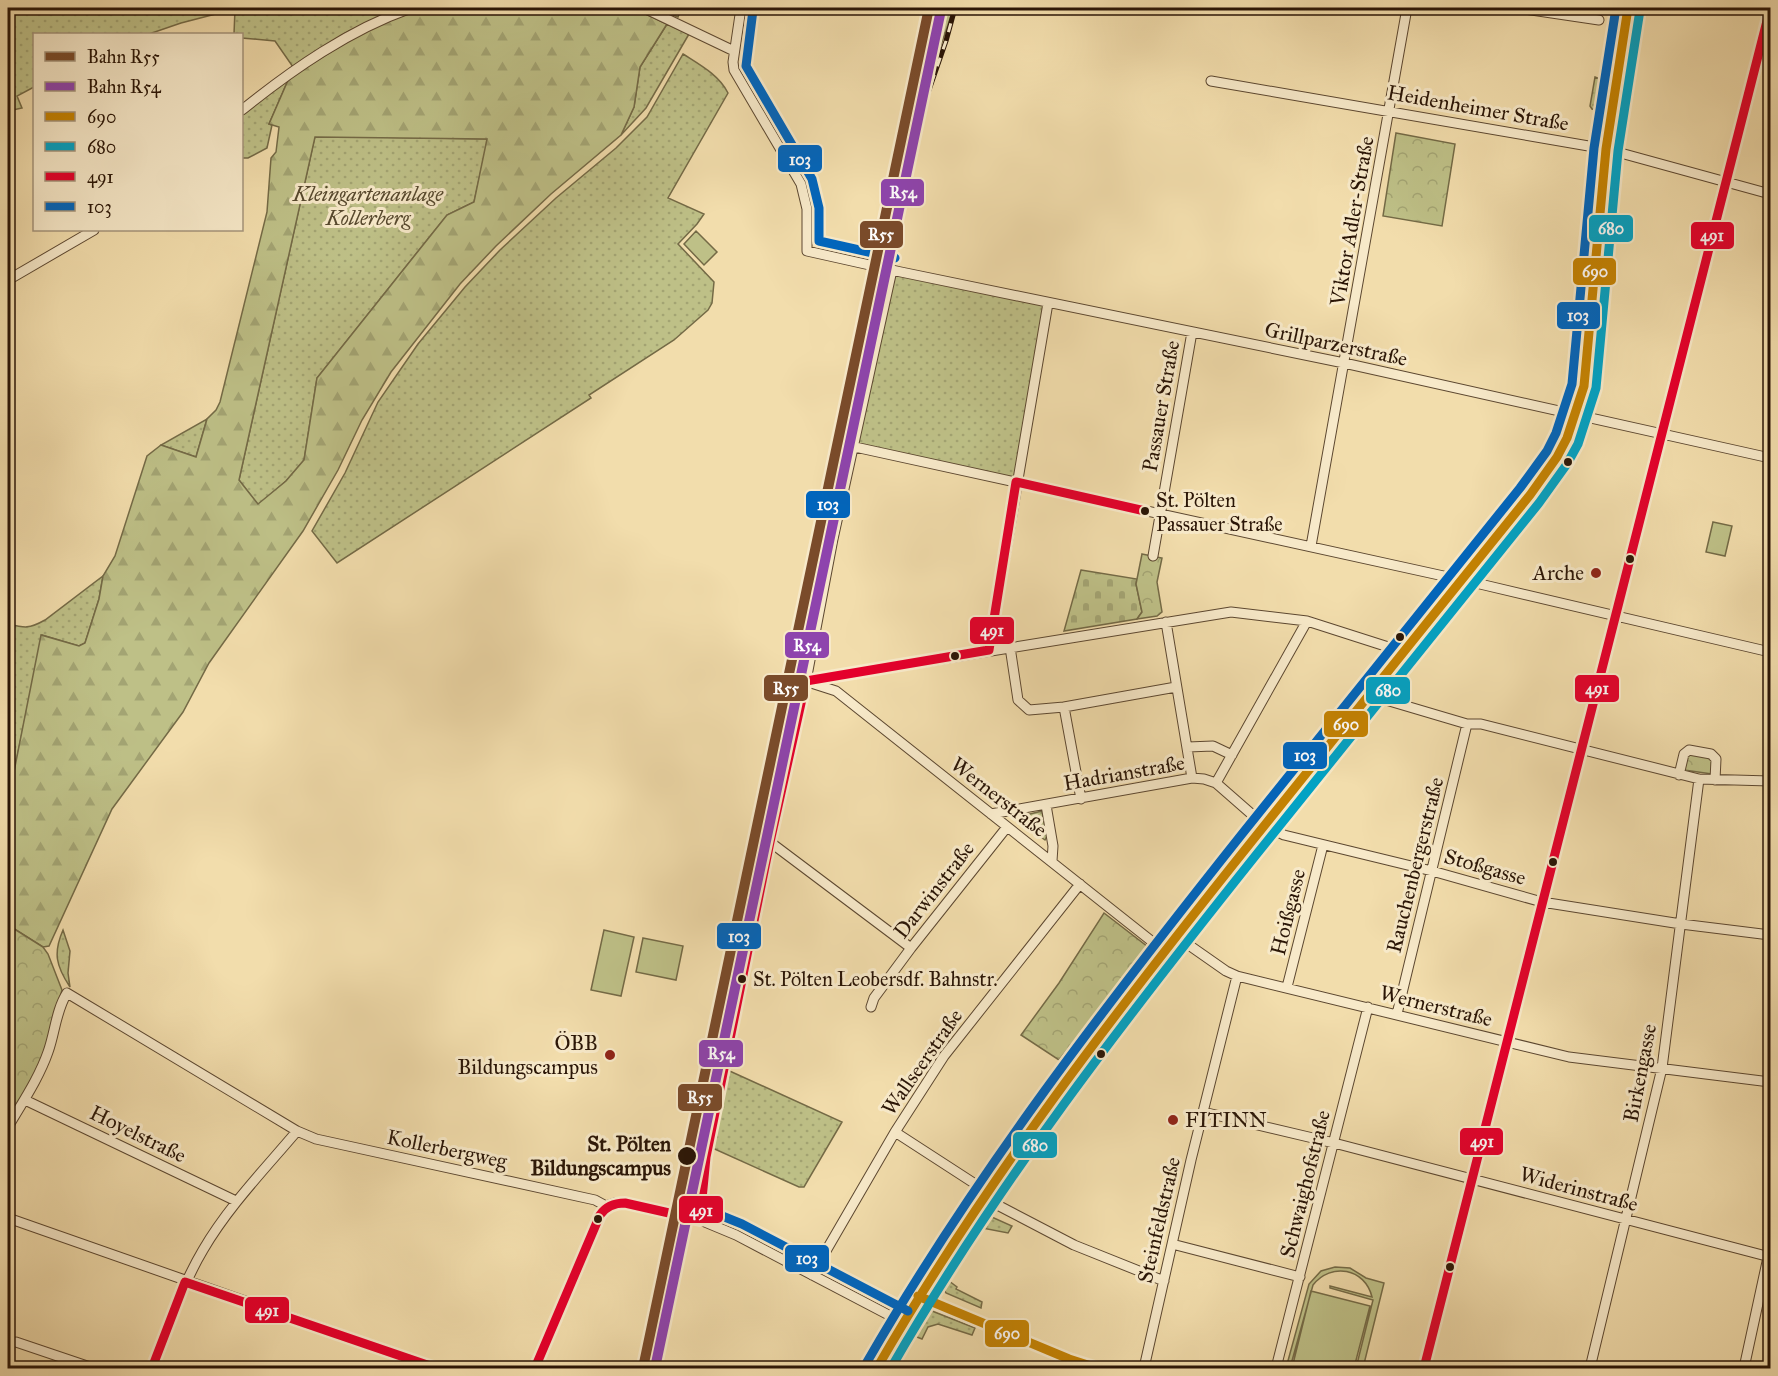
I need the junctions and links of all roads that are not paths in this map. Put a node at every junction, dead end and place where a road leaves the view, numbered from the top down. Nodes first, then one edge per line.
1 (411, 8) edge
2 (644, 8) edge
3 (741, 8) edge
4 (1407, 8) edge
5 (1518, 8) edge
6 (1628, 8) edge
7 (1770, 9) edge
8 (1599, 20) dead end
9 (734, 51) junction
10 (1211, 81) dead end
11 (243, 109) edge
12 (1389, 111) junction
13 (1606, 149) junction
14 (1728, 182) junction
15 (1770, 194) edge
16 (92, 231) edge
17 (892, 270) junction
18 (8, 280) edge
19 (1048, 303) junction
20 (1192, 332) junction
21 (1344, 363) junction
22 (1576, 414) junction
23 (1662, 434) junction
24 (855, 447) junction
25 (1770, 458) edge
26 (1016, 482) junction
27 (1161, 514) junction
28 (1311, 546) junction
29 (1153, 556) dead end
30 (1462, 580) junction
31 (1617, 616) junction
32 (1307, 621) junction
33 (1166, 622) junction
34 (1010, 647) junction
35 (989, 650) junction
36 (1404, 652) junction
37 (1770, 652) edge
38 (806, 681) junction
39 (1176, 687) junction
40 (1369, 695) junction
41 (1064, 707) junction
42 (1467, 724) junction
43 (1188, 747) junction
44 (1582, 750) junction
45 (1233, 755) junction
46 (1679, 775) junction
47 (1192, 778) junction
48 (1699, 779) junction
49 (1715, 780) junction
50 (1770, 781) edge
51 (1216, 783) junction
52 (1081, 799) junction
53 (1046, 805) junction
54 (991, 814) junction
55 (1264, 825) junction
56 (1007, 827) junction
57 (770, 842) junction
58 (1323, 845) junction
59 (1052, 861) junction
60 (1432, 871) junction
61 (1080, 884) junction
62 (1542, 902) junction
63 (1681, 924) junction
64 (1770, 934) edge
65 (1176, 936) junction
66 (911, 948) junction
67 (1164, 951) junction
68 (1237, 976) junction
69 (1287, 987) junction
70 (871, 1007) dead end
71 (1368, 1007) junction
72 (1397, 1014) junction
73 (1507, 1043) junction
74 (1662, 1068) junction
75 (1770, 1082) edge
76 (25, 1100) junction
77 (1203, 1112) junction
78 (8, 1127) edge
79 (297, 1131) junction
80 (895, 1132) junction
81 (1334, 1143) junction
82 (1472, 1179) junction
83 (984, 1194) junction
84 (236, 1201) junction
85 (606, 1206) junction
86 (8, 1218) edge
87 (700, 1220) junction
88 (1627, 1221) junction
89 (1172, 1244) junction
90 (1770, 1254) edge
91 (812, 1275) junction
92 (1300, 1277) junction
93 (1164, 1281) junction
94 (186, 1282) junction
95 (918, 1296) junction
96 (902, 1322) junction
97 (16, 1342) dead end
98 (93, 1368) edge
99 (152, 1368) edge
100 (436, 1368) edge
101 (535, 1368) edge
102 (877, 1368) edge
103 (1097, 1368) edge
104 (1144, 1368) edge
105 (1276, 1368) edge
106 (1424, 1368) edge
107 (1590, 1368) edge
108 (1744, 1368) edge

1 - 11 street
2 - 9 street
3 - 9 street
4 - 12 street, Viktor Adler-Straße
5 - 8 street
6 - 13 main road
7 - 14 street
9 - 17 street, Grillparzerstraße
10 - 12 street, Heidenheimer Straße
12 - 13 street, Heidenheimer Straße
12 - 21 street, Viktor Adler-Straße
13 - 14 street, Heidenheimer Straße
13 - 22 main road
14 - 15 street, Heidenheimer Straße
14 - 23 street
16 - 18 street
17 - 19 street, Grillparzerstraße
17 - 24 street
19 - 20 street, Grillparzerstraße
19 - 26 street
20 - 21 street, Grillparzerstraße
20 - 27 street, Passauer Straße
21 - 22 street, Grillparzerstraße
21 - 28 street, Viktor Adler-Straße
22 - 23 street, Grillparzerstraße
22 - 30 main road
23 - 25 street, Grillparzerstraße
23 - 31 street
24 - 26 street
24 - 38 street
26 - 27 street
26 - 35 street
27 - 28 street
27 - 29 street, Passauer Straße
28 - 30 street
30 - 31 street
30 - 36 main road
31 - 37 street
31 - 44 street
32 - 33 street
32 - 36 street
32 - 45 street
33 - 34 street
33 - 39 street
34 - 35 street
34 - 41 street
35 - 38 street
36 - 40 main road
38 - 54 street, Wernerstraße
38 - 57 street
39 - 41 street
39 - 43 street
40 - 42 street
40 - 55 main road
41 - 52 street
42 - 44 street
42 - 60 street, Rauchenbergerstraße
43 - 45 street, Hadrianstraße
43 - 47 street
44 - 46 street
44 - 62 street
45 - 51 street
46 - 48 street
46 - 49 street
47 - 51 street, Hadrianstraße
47 - 52 street, Hadrianstraße
48 - 49 street
48 - 63 street, Birkengasse
49 - 50 street
51 - 55 street, Hadrianstraße
52 - 53 street, Hadrianstraße
53 - 54 street, Hadrianstraße
53 - 59 street, Hadrianstraße
54 - 56 street, Wernerstraße
55 - 58 street, Stoßgasse
55 - 65 main road
56 - 59 street, Wernerstraße
56 - 66 street, Darwinstraße
57 - 66 street
57 - 87 street
58 - 60 street, Stoßgasse
58 - 69 street, Hoißgasse
59 - 61 street, Wernerstraße
60 - 62 street, Stoßgasse
60 - 72 street, Rauchenbergerstraße
61 - 67 street, Wernerstraße
61 - 80 street, Wallseerstraße
62 - 63 street, Stoßgasse
62 - 73 street
63 - 64 street, Stoßgasse
63 - 74 street, Birkengasse
65 - 67 main road
65 - 68 street, Wernerstraße
66 - 70 street, Darwinstraße
67 - 83 main road
68 - 69 street, Wernerstraße
68 - 77 street, Steinfeldstraße
69 - 71 street, Wernerstraße
71 - 72 street, Wernerstraße
71 - 81 street, Schwaighofstraße
72 - 73 street, Wernerstraße
73 - 74 street, Wernerstraße
73 - 82 street
74 - 75 street, Wernerstraße
74 - 88 street, Birkengasse
76 - 78 street
76 - 79 street, Kollerbergweg
76 - 84 street, Hoyelstraße
77 - 81 street, Widerinstraße
77 - 89 street, Steinfeldstraße
79 - 84 street
79 - 85 street, Kollerbergweg
80 - 83 street
80 - 91 street, Wallseerstraße
81 - 82 street, Widerinstraße
81 - 92 street, Schwaighofstraße
82 - 88 street, Widerinstraße
82 - 106 street
83 - 93 street
83 - 95 main road
84 - 94 street
85 - 87 street, Kollerbergweg
85 - 101 street
86 - 94 street
87 - 91 street, Kollerbergweg
88 - 90 street, Widerinstraße
88 - 107 street, Birkengasse
89 - 92 street
89 - 93 street, Steinfeldstraße
90 - 108 street
91 - 96 street, Kollerbergweg
92 - 105 street, Schwaighofstraße
93 - 104 street, Steinfeldstraße
94 - 99 street
94 - 100 street
95 - 96 main road
95 - 103 street
96 - 102 main road
97 - 98 street

